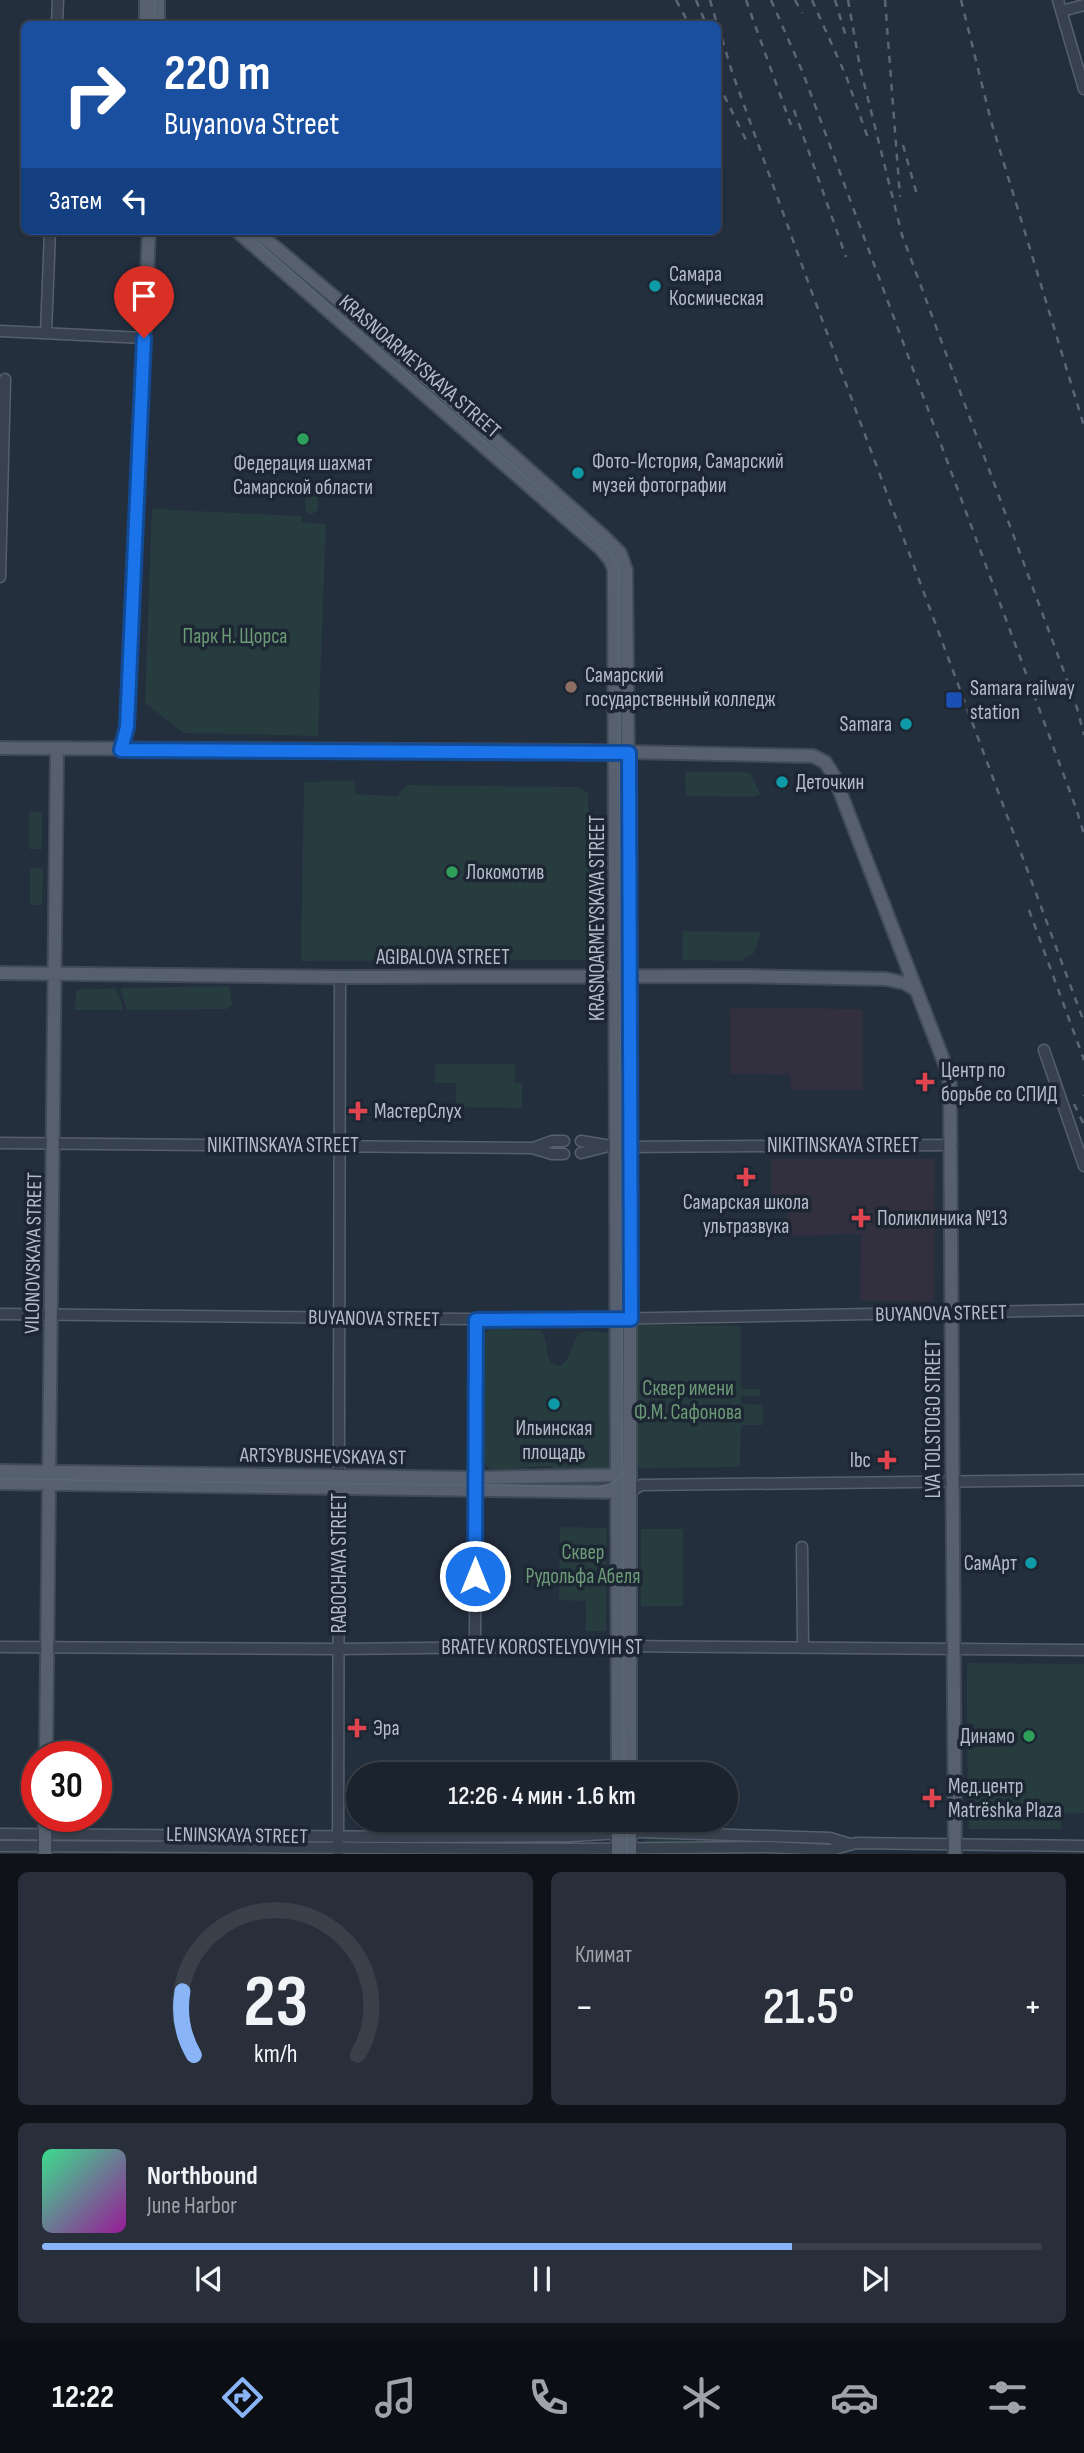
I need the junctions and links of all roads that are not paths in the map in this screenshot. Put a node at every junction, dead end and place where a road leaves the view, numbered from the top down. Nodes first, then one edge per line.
1 (58, 0) edge
2 (146, 0) edge
3 (158, 0) edge
4 (1059, 0) edge
5 (1084, 5) edge
6 (1062, 11) junction
7 (57, 21) edge
8 (146, 21) edge
9 (158, 21) edge
10 (1082, 74) edge
11 (1084, 89) edge
12 (50, 235) edge
13 (149, 235) edge
14 (242, 235) edge
15 (261, 235) edge
16 (0, 331) edge
17 (46, 333) junction
18 (144, 338) junction
19 (5, 379) dead end
20 (0, 577) edge
21 (3, 746) edge
22 (57, 749) junction
23 (121, 750) junction
24 (622, 753) junction
25 (903, 954) junction
26 (55, 973) junction
27 (0, 974) edge
28 (616, 976) junction
29 (630, 976) junction
30 (340, 977) junction
31 (886, 979) junction
32 (916, 990) junction
33 (1044, 1050) dead end
34 (564, 1141) dead end
35 (581, 1141) dead end
36 (0, 1143) edge
37 (54, 1143) junction
38 (952, 1145) junction
39 (340, 1146) junction
40 (613, 1146) junction
41 (631, 1146) junction
42 (532, 1149) junction
43 (581, 1153) dead end
44 (564, 1154) dead end
45 (1084, 1166) edge
46 (1084, 1310) edge
47 (952, 1312) junction
48 (0, 1314) edge
49 (52, 1316) junction
50 (339, 1317) junction
51 (624, 1319) junction
52 (476, 1320) junction
53 (0, 1471) edge
54 (624, 1475) junction
55 (50, 1478) junction
56 (1084, 1479) edge
57 (953, 1481) junction
58 (339, 1482) junction
59 (0, 1483) edge
60 (476, 1484) junction
61 (630, 1490) junction
62 (802, 1547) dead end
63 (624, 1646) junction
64 (0, 1647) edge
65 (47, 1647) junction
66 (475, 1647) junction
67 (803, 1648) junction
68 (954, 1648) junction
69 (338, 1649) junction
70 (1084, 1650) edge
71 (46, 1741) edge
72 (619, 1762) edge
73 (629, 1762) edge
74 (587, 1832) edge
75 (624, 1832) edge
76 (720, 1832) edge
77 (0, 1834) edge
78 (850, 1844) junction
79 (45, 1845) edge
80 (0, 1846) edge
81 (338, 1846) edge
82 (1084, 1846) edge
83 (955, 1849) edge
84 (624, 1851) edge

1 - 7 street
2 - 8 main road
3 - 9 main road
4 - 6 street
5 - 6 street
6 - 10 street
10 - 11 street
12 - 17 street
13 - 18 main road
14 - 24 main road, KRASNOARMEYSKAYA STREET
15 - 24 main road, KRASNOARMEYSKAYA STREET
16 - 17 street
17 - 18 street
18 - 23 main road
19 - 20 street
21 - 22 main road, LVA TOLSTOGO STREET
22 - 23 main road, LVA TOLSTOGO STREET
22 - 26 main road, VILONOVSKAYA STREET
23 - 24 main road, LVA TOLSTOGO STREET
24 - 25 main road, LVA TOLSTOGO STREET
24 - 28 main road, KRASNOARMEYSKAYA STREET
24 - 29 main road, KRASNOARMEYSKAYA STREET
25 - 31 main road
25 - 32 main road, LVA TOLSTOGO STREET
26 - 27 main road, AGIBALOVA STREET
26 - 30 main road, AGIBALOVA STREET
26 - 37 main road, VILONOVSKAYA STREET
28 - 29 main road, AGIBALOVA STREET
28 - 30 main road, AGIBALOVA STREET
28 - 40 main road, KRASNOARMEYSKAYA STREET
29 - 31 main road, AGIBALOVA STREET
29 - 41 main road, KRASNOARMEYSKAYA STREET
30 - 39 street, RABOCHAYA STREET
31 - 32 main road, AGIBALOVA STREET
32 - 38 main road, LVA TOLSTOGO STREET
33 - 45 street
34 - 42 street, NIKITINSKAYA STREET
35 - 40 street
36 - 37 street, NIKITINSKAYA STREET
37 - 39 street, NIKITINSKAYA STREET
37 - 49 main road, VILONOVSKAYA STREET
38 - 41 street, NIKITINSKAYA STREET
38 - 47 main road, LVA TOLSTOGO STREET
39 - 42 street, NIKITINSKAYA STREET
39 - 50 street, RABOCHAYA STREET
40 - 41 street, NIKITINSKAYA STREET
40 - 43 street
40 - 51 main road, KRASNOARMEYSKAYA STREET
41 - 51 main road, KRASNOARMEYSKAYA STREET
42 - 44 street
46 - 47 street, BUYANOVA STREET
47 - 51 street, BUYANOVA STREET
47 - 57 main road, LVA TOLSTOGO STREET
48 - 49 street, BUYANOVA STREET
49 - 50 street, BUYANOVA STREET
49 - 55 main road, VILONOVSKAYA STREET
50 - 52 street, BUYANOVA STREET
50 - 58 street, RABOCHAYA STREET
51 - 52 street, BUYANOVA STREET
51 - 54 main road, KRASNOARMEYSKAYA STREET
52 - 60 street
53 - 55 main road, ARTSYBUSHEVSKAYA ST
54 - 60 main road, ARTSYBUSHEVSKAYA ST
54 - 61 main road, KRASNOARMEYSKAYA STREET
55 - 58 main road, ARTSYBUSHEVSKAYA ST
55 - 59 main road, ARTSYBUSHEVSKAYA ST
55 - 65 main road, VILONOVSKAYA STREET
56 - 57 street, ARTSYBUSHEVSKAYA ST
57 - 61 street, ARTSYBUSHEVSKAYA ST
57 - 68 main road, LVA TOLSTOGO STREET
58 - 60 main road, ARTSYBUSHEVSKAYA ST
58 - 69 street, RABOCHAYA STREET
60 - 61 main road, ARTSYBUSHEVSKAYA ST
60 - 66 street
61 - 63 main road, KRASNOARMEYSKAYA STREET
62 - 67 street
63 - 66 street, BRATEV KOROSTELYOVYIH ST
63 - 67 street, BRATEV KOROSTELYOVYIH ST
63 - 72 main road, KRASNOARMEYSKAYA STREET
63 - 73 main road, KRASNOARMEYSKAYA STREET
64 - 65 street, BRATEV KOROSTELYOVYIH ST
65 - 69 street, BRATEV KOROSTELYOVYIH ST
65 - 71 main road, VILONOVSKAYA STREET
66 - 69 street, BRATEV KOROSTELYOVYIH ST
67 - 68 street, BRATEV KOROSTELYOVYIH ST
68 - 70 street, BRATEV KOROSTELYOVYIH ST
68 - 83 main road, LVA TOLSTOGO STREET
69 - 81 street, RABOCHAYA STREET
74 - 81 street, LENINSKAYA STREET
75 - 84 main road
76 - 78 street, LENINSKAYA STREET
77 - 79 street, LENINSKAYA STREET
78 - 83 street, LENINSKAYA STREET
78 - 84 street, LENINSKAYA STREET
79 - 80 street, LENINSKAYA STREET
79 - 81 street, LENINSKAYA STREET
81 - 84 street, LENINSKAYA STREET
82 - 83 street, LENINSKAYA STREET

